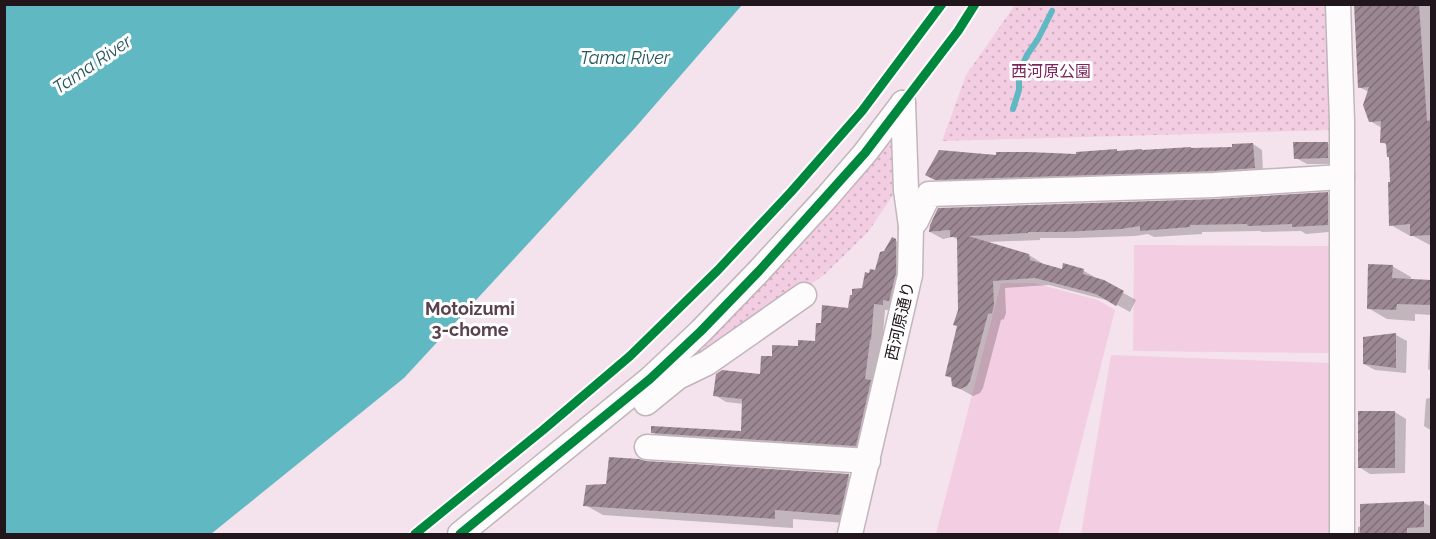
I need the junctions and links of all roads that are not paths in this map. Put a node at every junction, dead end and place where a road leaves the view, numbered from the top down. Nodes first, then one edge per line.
1 (1338, 4) edge
2 (1342, 177) junction
3 (911, 226) junction
4 (804, 295) dead end
5 (623, 401) junction
6 (647, 447) dead end
7 (868, 461) junction
8 (459, 534) edge
9 (850, 534) edge
10 (1342, 534) edge

1 - 2 street
2 - 3 street
2 - 10 street
3 - 5 street, 西河原通り
3 - 7 street, 西河原通り
4 - 5 street
5 - 8 street
6 - 7 street
7 - 9 street, 西河原通り

